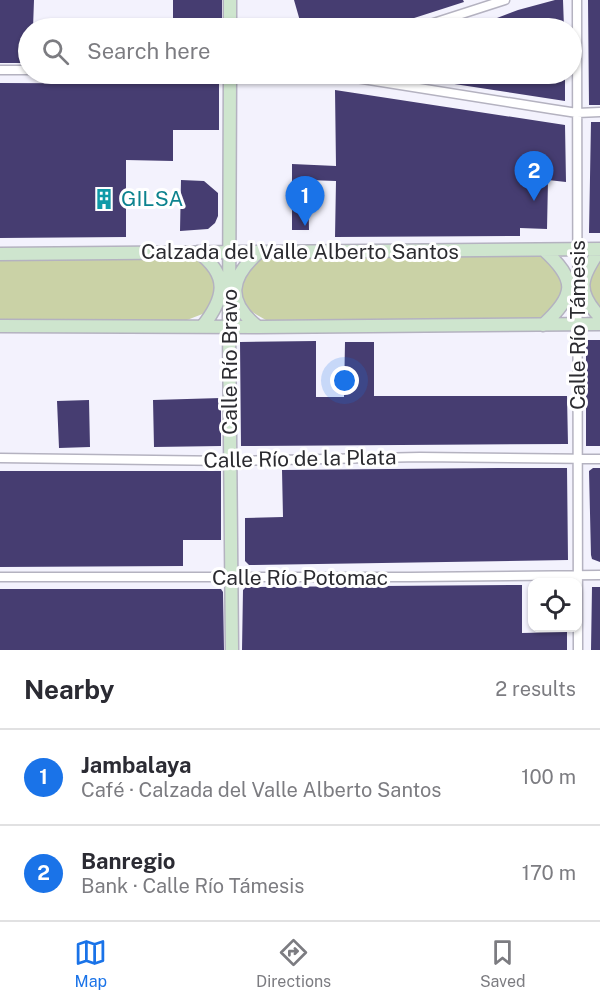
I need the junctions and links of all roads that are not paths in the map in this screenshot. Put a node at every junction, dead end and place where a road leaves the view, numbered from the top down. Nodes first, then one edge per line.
1 (230, 0) edge
2 (505, 0) edge
3 (577, 0) edge
4 (230, 18) edge
5 (449, 18) edge
6 (577, 18) edge
7 (0, 70) edge
8 (18, 70) edge
9 (230, 84) edge
10 (394, 84) edge
11 (577, 84) edge
12 (600, 112) edge
13 (577, 113) junction
14 (578, 249) junction
15 (600, 249) edge
16 (544, 250) junction
17 (230, 251) junction
18 (260, 251) junction
19 (198, 252) junction
20 (0, 254) edge
21 (600, 317) edge
22 (577, 324) junction
23 (600, 324) edge
24 (543, 325) junction
25 (0, 326) edge
26 (202, 327) junction
27 (229, 327) junction
28 (258, 327) junction
29 (0, 458) edge
30 (578, 459) junction
31 (600, 459) edge
32 (231, 461) junction
33 (579, 575) junction
34 (600, 575) edge
35 (0, 577) edge
36 (233, 578) junction
37 (232, 650) edge
38 (578, 650) edge

1 - 4 main road
2 - 5 street
3 - 6 street, Calle Río Támesis
7 - 8 street
9 - 17 main road, Calle Río Bravo
10 - 13 street
11 - 13 street, Calle Río Támesis
12 - 13 street
13 - 14 street, Calle Río Támesis
14 - 15 main road, Calzada del Valle Alberto Santos
14 - 16 main road, Calzada del Valle Alberto Santos
14 - 22 street, Calle Río Támesis
15 - 21 main road
16 - 18 main road, Calzada del Valle Alberto Santos
16 - 24 main road
17 - 18 main road, Calzada del Valle Alberto Santos
17 - 19 main road, Calzada del Valle Alberto Santos
17 - 27 main road, Calle Río Bravo
18 - 28 main road
19 - 20 main road, Calzada del Valle Alberto Santos
19 - 26 main road
22 - 23 main road
22 - 24 main road
22 - 30 street, Calle Río Támesis
24 - 28 main road
25 - 26 main road
26 - 27 main road
27 - 28 main road
27 - 32 main road, Calle Río Bravo
29 - 32 street, Calle Río de la Plata
30 - 31 street, Calle Río de la Plata
30 - 32 street, Calle Río de la Plata
30 - 33 street, Calle Río Támesis
32 - 36 main road, Calle Río Bravo
33 - 34 street, Calle Río Potomac
33 - 36 street, Calle Río Potomac
33 - 38 street, Calle Río Támesis
35 - 36 street, Calle Río Potomac
36 - 37 main road, Calle Río Bravo

